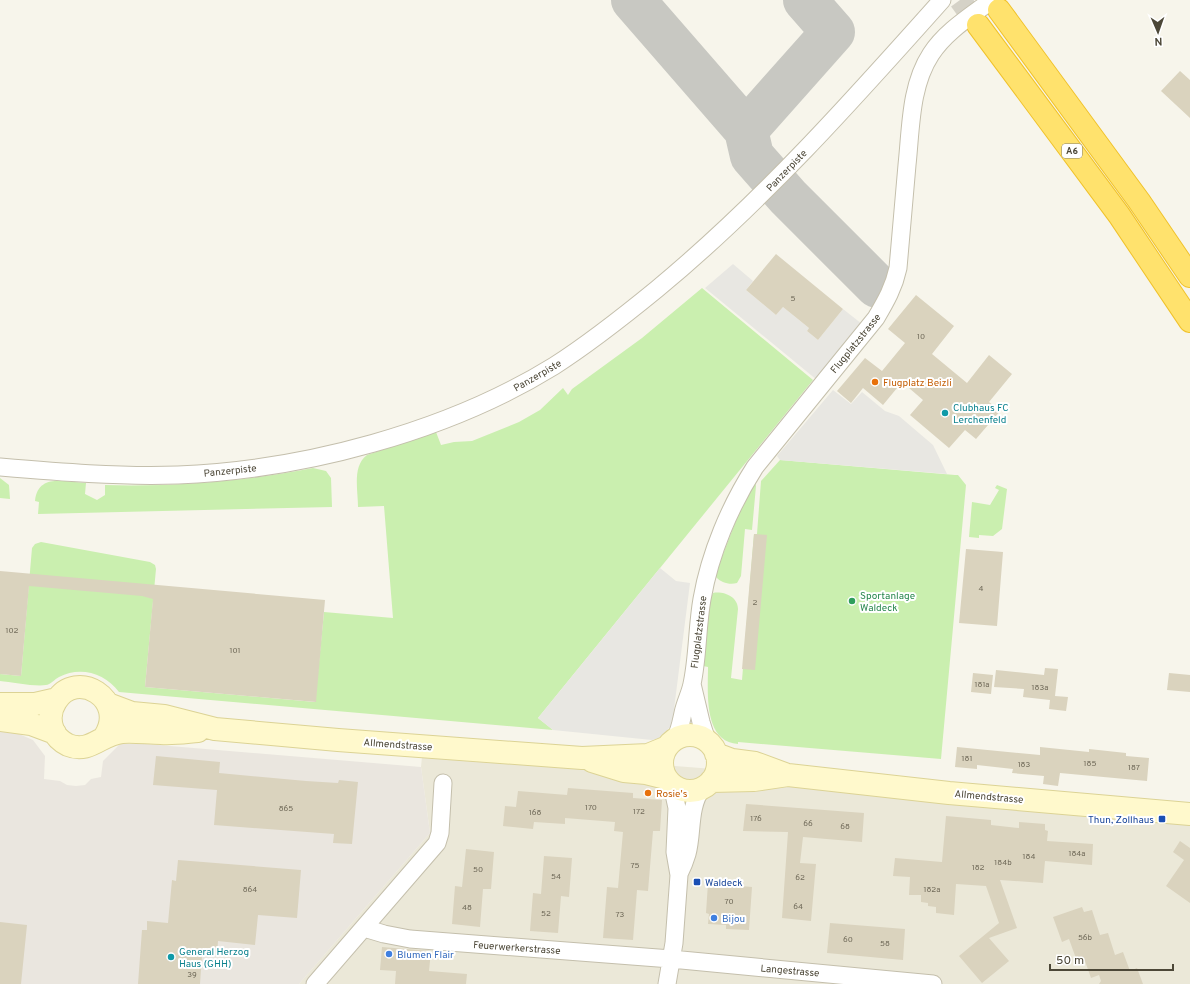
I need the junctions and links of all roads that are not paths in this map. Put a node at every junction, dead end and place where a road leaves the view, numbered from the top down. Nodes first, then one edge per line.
1 (942, 0) edge
2 (996, 5) edge
3 (923, 21) junction
4 (978, 25) tunnel mouth
5 (944, 39) junction
6 (1190, 276) edge
7 (1190, 321) edge
8 (0, 467) edge
9 (692, 684) junction
10 (57, 699) junction
11 (0, 704) edge
12 (108, 704) junction
13 (0, 720) edge
14 (215, 729) junction
15 (55, 733) junction
16 (105, 736) junction
17 (670, 744) junction
18 (712, 747) junction
19 (582, 758) junction
20 (788, 775) junction
21 (669, 782) junction
22 (443, 783) dead end
23 (707, 784) junction
24 (1190, 814) edge
25 (679, 874) junction
26 (364, 928) junction
27 (671, 959) junction
28 (315, 984) edge
29 (667, 984) edge
30 (933, 984) edge

1 - 3 street, Panzerpiste
2 - 5 street, Flugplatzstrasse
2 - 6 highway, A6
3 - 5 street
3 - 8 street, Panzerpiste
4 - 7 highway, A6
5 - 9 street, Flugplatzstrasse
9 - 17 street, Flugplatzstrasse
9 - 18 street, Flugplatzstrasse
10 - 11 main road
10 - 12 main road
10 - 15 main road
12 - 14 main road, Allmendstrasse
12 - 16 main road
13 - 15 main road
14 - 16 main road, Allmendstrasse
14 - 19 main road, Allmendstrasse
15 - 16 main road
17 - 18 main road
17 - 19 main road, Allmendstrasse
17 - 21 main road
18 - 20 main road, Allmendstrasse
18 - 23 main road
19 - 21 main road, Allmendstrasse
20 - 23 main road, Allmendstrasse
20 - 24 main road, Allmendstrasse
21 - 23 main road
21 - 25 street
22 - 26 street
23 - 25 street
25 - 27 street
26 - 27 street, Feuerwerkerstrasse
26 - 28 street
27 - 29 street
27 - 30 street, Langestrasse

